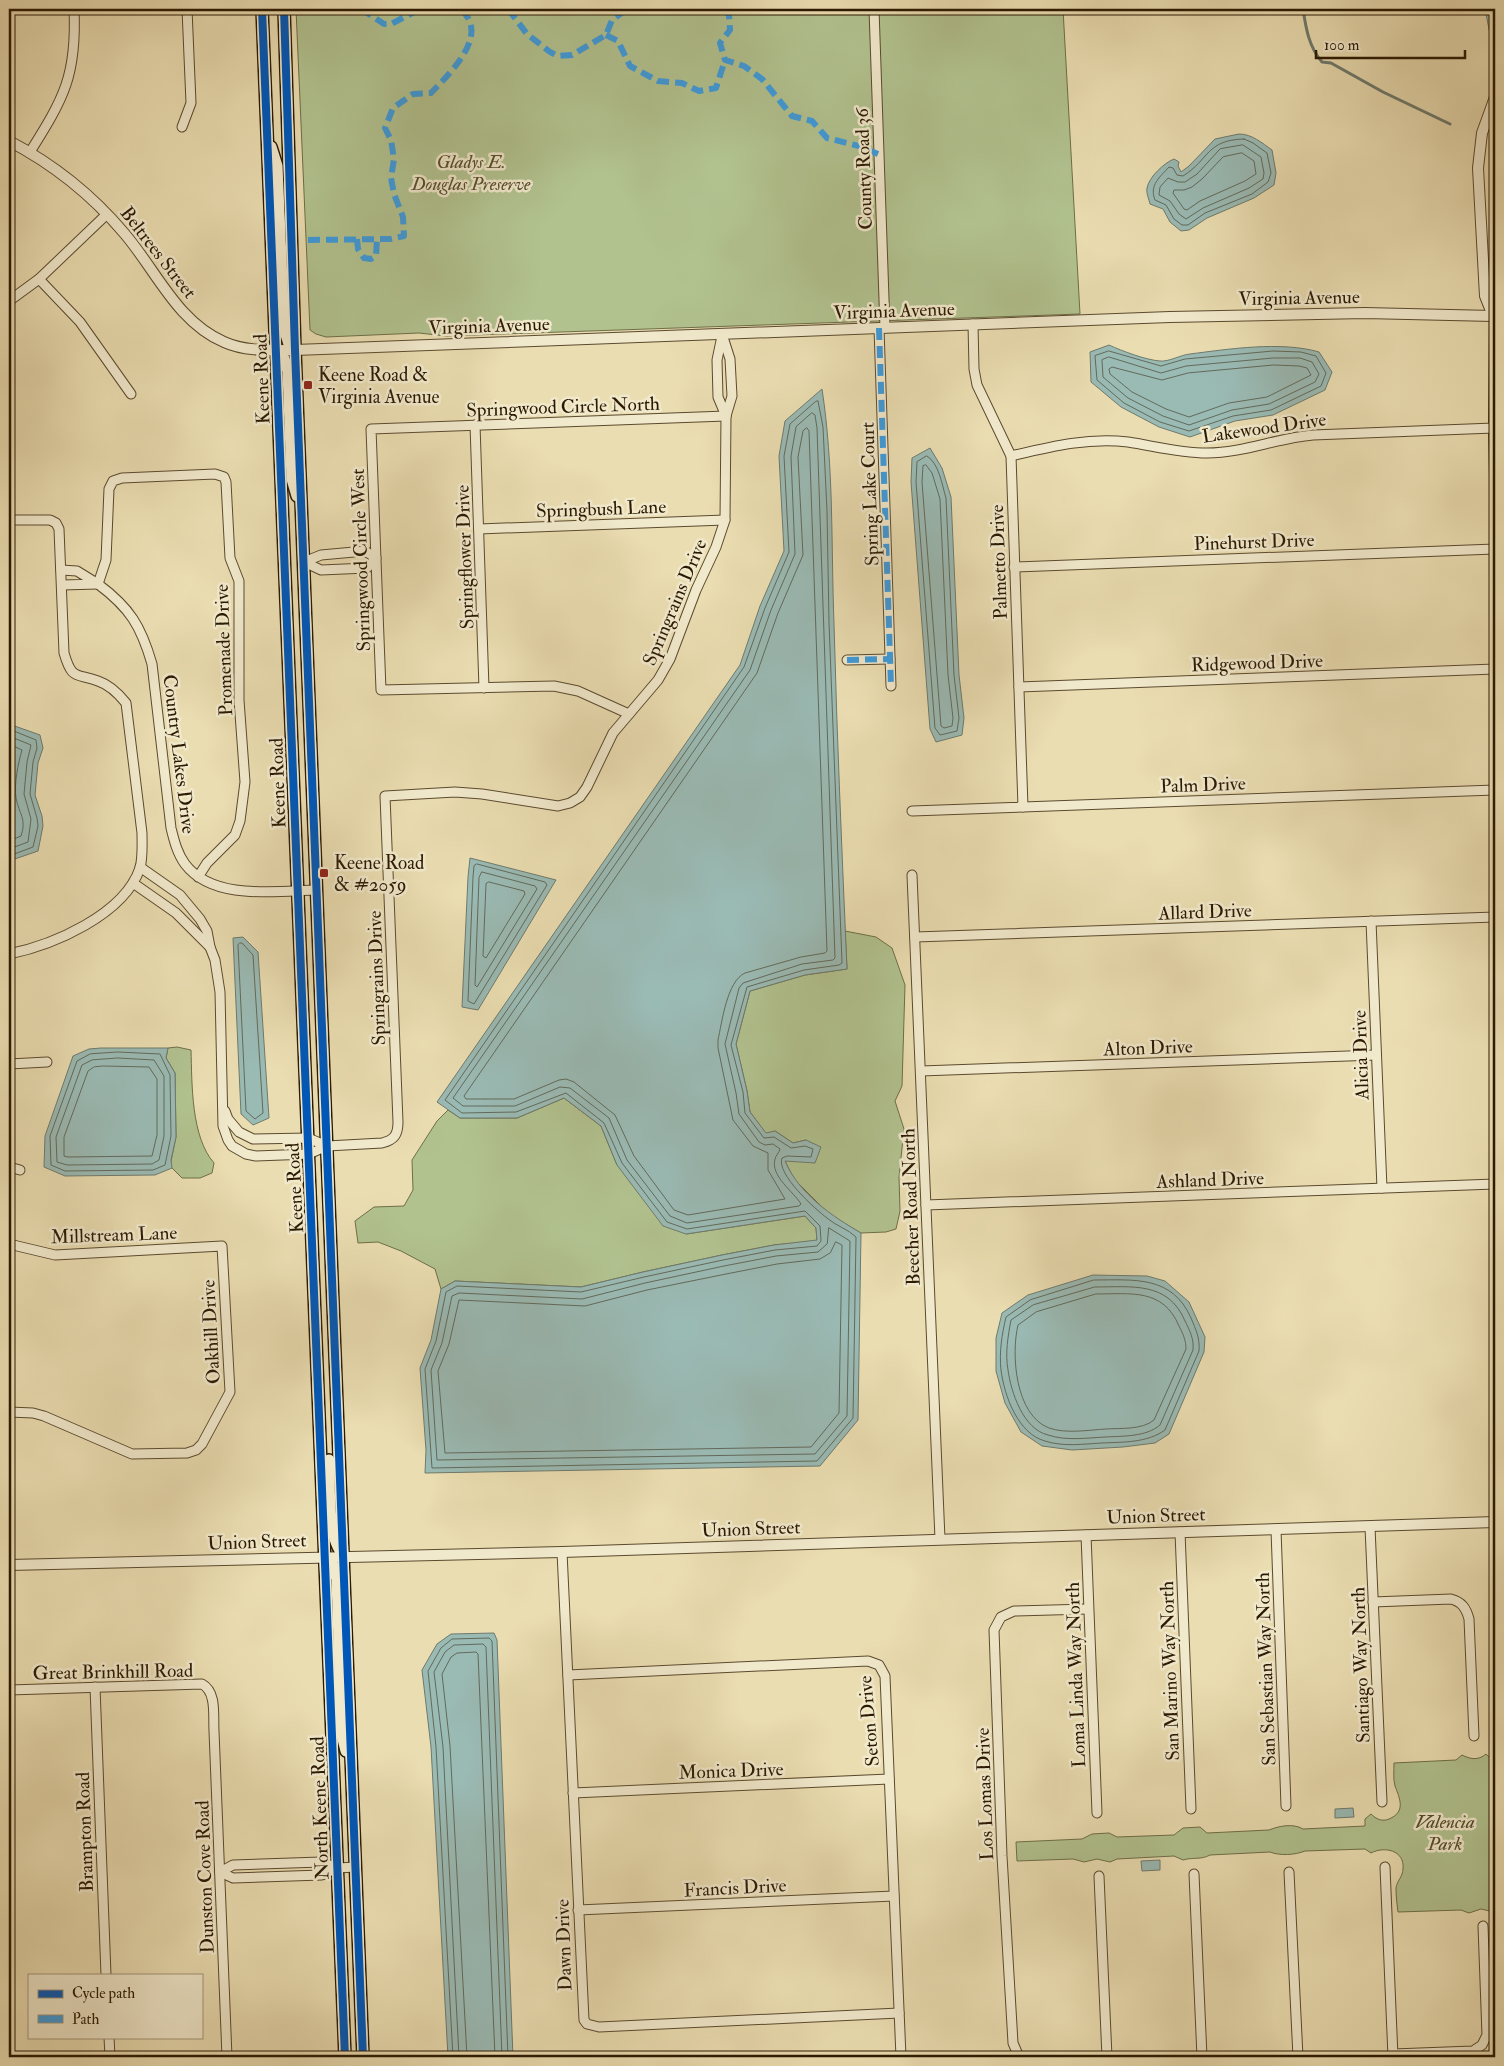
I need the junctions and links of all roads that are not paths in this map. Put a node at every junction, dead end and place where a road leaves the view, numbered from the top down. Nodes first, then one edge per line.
1 (74, 9) edge
2 (187, 9) edge
3 (262, 9) edge
4 (284, 9) edge
5 (874, 9) edge
6 (1495, 97) edge
7 (182, 127) dead end
8 (266, 130) junction
9 (9, 140) edge
10 (30, 152) junction
11 (106, 214) junction
12 (39, 279) junction
13 (9, 301) edge
14 (1494, 313) edge
15 (972, 324) junction
16 (882, 328) junction
17 (722, 334) junction
18 (276, 350) junction
19 (295, 350) junction
20 (132, 394) dead end
21 (726, 416) junction
22 (475, 425) junction
23 (1494, 428) junction
24 (371, 429) joint
25 (1011, 456) junction
26 (1495, 476) edge
27 (302, 517) junction
28 (9, 520) edge
29 (725, 520) junction
30 (479, 529) junction
31 (1495, 548) edge
32 (376, 558) junction
33 (304, 562) junction
34 (1014, 567) junction
35 (61, 570) junction
36 (98, 584) junction
37 (62, 585) junction
38 (890, 659) junction
39 (847, 660) dead end
40 (1495, 669) edge
41 (892, 686) dead end
42 (1019, 687) junction
43 (484, 688) junction
44 (629, 714) junction
45 (1495, 790) edge
46 (1023, 807) junction
47 (912, 811) dead end
48 (140, 867) junction
49 (912, 874) dead end
50 (198, 877) junction
51 (133, 883) junction
52 (172, 889) junction
53 (297, 890) junction
54 (317, 890) junction
55 (163, 903) junction
56 (1495, 917) edge
57 (1371, 921) junction
58 (915, 938) junction
59 (210, 947) junction
60 (9, 954) edge
61 (1376, 1055) junction
62 (46, 1062) dead end
63 (9, 1064) edge
64 (921, 1071) junction
65 (224, 1108) junction
66 (308, 1138) junction
67 (327, 1146) junction
68 (309, 1154) junction
69 (9, 1167) edge
70 (20, 1170) dead end
71 (1495, 1184) edge
72 (1382, 1188) junction
73 (926, 1205) junction
74 (9, 1244) edge
75 (222, 1246) joint
76 (318, 1384) junction
77 (9, 1412) edge
78 (1495, 1522) edge
79 (1370, 1527) junction
80 (1276, 1530) junction
81 (1180, 1532) junction
82 (1086, 1535) junction
83 (940, 1539) junction
84 (562, 1552) junction
85 (344, 1556) junction
86 (325, 1557) junction
87 (9, 1565) edge
88 (1373, 1602) junction
89 (1088, 1609) junction
90 (568, 1675) junction
91 (95, 1687) junction
92 (9, 1690) edge
93 (212, 1695) joint
94 (1474, 1736) dead end
95 (352, 1778) junction
96 (889, 1779) junction
97 (573, 1792) junction
98 (1382, 1802) dead end
99 (1286, 1806) dead end
100 (1191, 1809) dead end
101 (1097, 1813) dead end
102 (355, 1867) junction
103 (1385, 1867) dead end
104 (338, 1868) junction
105 (220, 1872) junction
106 (1289, 1872) dead end
107 (1194, 1874) dead end
108 (1099, 1876) dead end
109 (894, 1896) junction
110 (578, 1910) junction
111 (1483, 1926) dead end
112 (106, 1974) edge
113 (899, 2014) junction
114 (109, 2038) edge
115 (1393, 2055) edge
116 (110, 2057) edge
117 (227, 2057) edge
118 (345, 2057) edge
119 (363, 2057) edge
120 (901, 2057) edge
121 (1019, 2057) edge
122 (1107, 2057) edge
123 (1202, 2057) edge
124 (1298, 2057) edge

1 - 10 street
2 - 7 street
3 - 8 main road, Keene Road
4 - 19 main road, Keene Road
5 - 16 street, County Road 36
6 - 14 street
8 - 18 main road, Keene Road
8 - 19 main road
9 - 10 street, Beltrees Street
10 - 11 street, Beltrees Street
11 - 12 street
11 - 18 street, Beltrees Street
12 - 13 street
12 - 20 street
14 - 15 street, Virginia Avenue
14 - 23 street
15 - 16 street, Virginia Avenue
15 - 25 street, Palmetto Drive
16 - 17 street, Virginia Avenue
16 - 38 street, Spring Lake Court
17 - 19 street, Virginia Avenue
17 - 21 street, Springrains Drive
17 - 21 street, Springrains Drive
18 - 19 street, Beltrees Street
18 - 27 main road
18 - 53 main road, Keene Road
19 - 27 main road, Keene Road
21 - 22 street, Springwood Circle North
21 - 29 street, Springrains Drive
22 - 24 street, Springwood Circle North
22 - 30 street, Springflower Drive
23 - 25 street, Lakewood Drive
23 - 26 street
24 - 32 street, Springwood Circle West
25 - 34 street, Palmetto Drive
27 - 33 main road, Keene Road
28 - 35 street
29 - 30 street, Springbush Lane
29 - 44 street, Springrains Drive
30 - 43 street, Springflower Drive
31 - 34 street, Pinehurst Drive
32 - 33 street
32 - 33 street
32 - 43 street, Springwood Circle West
33 - 54 main road, Keene Road
34 - 42 street, Palmetto Drive
35 - 36 street, Country Lakes Drive
35 - 37 street
36 - 37 street
36 - 50 street, Country Lakes Drive
36 - 50 street, Promenade Drive
37 - 48 street
38 - 39 street
38 - 41 street, Spring Lake Court
40 - 42 street, Ridgewood Drive
42 - 46 street, Palmetto Drive
43 - 44 street
44 - 67 street, Springrains Drive
45 - 46 street, Palm Drive
46 - 47 street, Palm Drive
48 - 51 street
48 - 52 street
49 - 58 street, Beecher Road North
50 - 53 street, Country Lakes Drive
51 - 55 street
51 - 60 street
52 - 55 street
52 - 59 street
53 - 54 street, Country Lakes Drive
53 - 66 main road, Keene Road
54 - 67 main road, Keene Road
55 - 59 street
56 - 57 street, Allard Drive
57 - 58 street, Allard Drive
57 - 61 street, Alicia Drive
58 - 64 street, Beecher Road North
59 - 65 street
61 - 64 street, Alton Drive
61 - 72 street, Alicia Drive
62 - 63 street
64 - 73 street, Beecher Road North
65 - 66 street
65 - 68 street
66 - 67 street
66 - 68 main road, Keene Road
67 - 68 street
67 - 85 main road, Keene Road
68 - 76 main road, Keene Road
69 - 70 street
71 - 72 street, Ashland Drive
72 - 73 street, Ashland Drive
73 - 83 street, Beecher Road North
74 - 75 street, Millstream Lane
75 - 77 street, Oakhill Drive
76 - 85 main road
76 - 86 main road, Keene Road
78 - 79 street, Union Street
79 - 80 street, Union Street
79 - 88 street, Santiago Way North
80 - 81 street, Union Street
80 - 99 street, San Sebastian Way North
81 - 82 street, Union Street
81 - 100 street, San Marino Way North
82 - 83 street, Union Street
82 - 89 street, Loma Linda Way North
83 - 84 street, Union Street
84 - 85 street, Union Street
84 - 90 street, Dawn Drive
85 - 86 street, Union Street
85 - 95 main road, North Keene Road
86 - 87 street, Union Street
86 - 95 main road
86 - 104 main road, North Keene Road
88 - 94 street
88 - 98 street, Santiago Way North
89 - 101 street, Loma Linda Way North
89 - 121 street, Los Lomas Drive
90 - 96 street, Seton Drive
90 - 97 street, Dawn Drive
91 - 92 street, Great Brinkhill Road
91 - 93 street, Great Brinkhill Road
91 - 112 street, Brampton Road
93 - 105 street, Dunston Cove Road
95 - 102 main road, North Keene Road
96 - 97 street, Monica Drive
96 - 109 street, Seton Drive
97 - 110 street, Dawn Drive
102 - 104 street
102 - 119 main road, North Keene Road
103 - 115 street
104 - 105 street
104 - 105 street
104 - 118 main road, North Keene Road
105 - 117 street, Dunston Cove Road
106 - 124 street
107 - 123 street
108 - 122 street
109 - 110 street, Francis Drive
109 - 113 street, Seton Drive
110 - 113 street, Dawn Drive
111 - 115 street
113 - 120 street, Seton Drive
114 - 116 street

